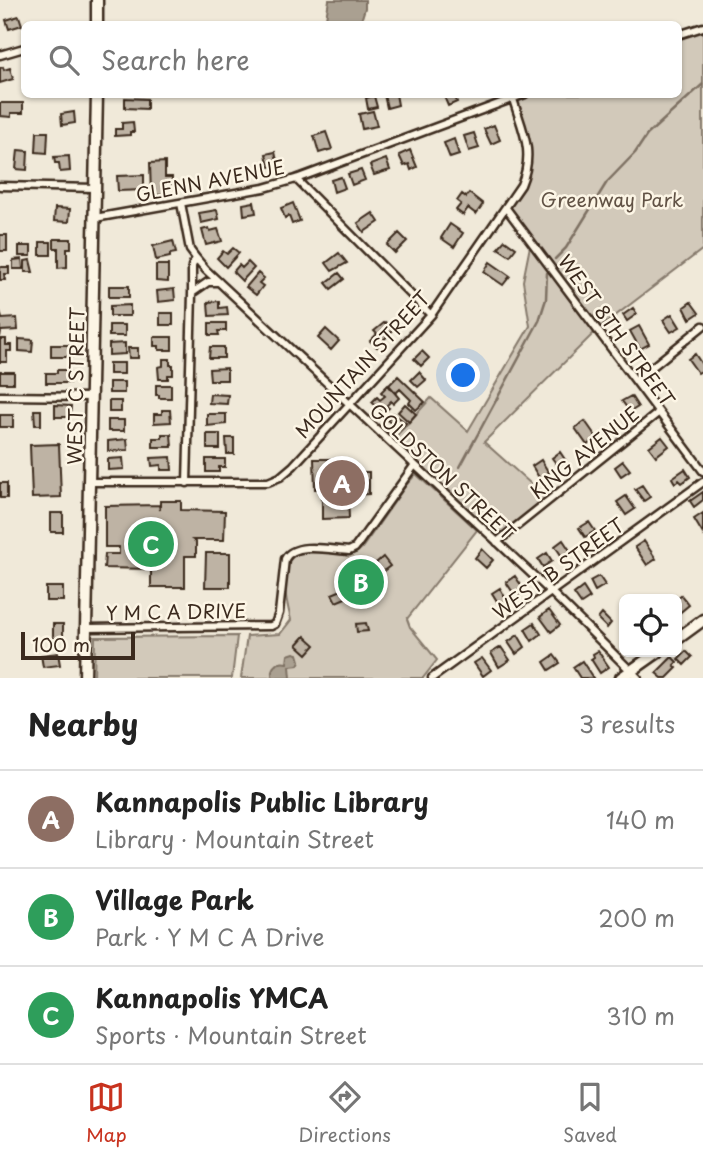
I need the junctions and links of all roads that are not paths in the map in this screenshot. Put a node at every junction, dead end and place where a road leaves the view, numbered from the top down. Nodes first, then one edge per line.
1 (97, 0) edge
2 (97, 21) edge
3 (703, 27) edge
4 (682, 34) edge
5 (21, 49) edge
6 (0, 55) edge
7 (97, 98) edge
8 (513, 99) joint
9 (296, 179) junction
10 (0, 186) edge
11 (96, 188) junction
12 (181, 203) junction
13 (506, 208) junction
14 (96, 218) junction
15 (196, 258) junction
16 (219, 282) junction
17 (192, 293) junction
18 (431, 315) junction
19 (703, 326) edge
20 (636, 380) junction
21 (0, 396) edge
22 (92, 397) junction
23 (350, 405) junction
24 (658, 413) junction
25 (414, 466) junction
26 (703, 471) edge
27 (90, 482) junction
28 (187, 482) junction
29 (703, 482) edge
30 (497, 542) junction
31 (552, 593) junction
32 (703, 620) edge
33 (87, 628) junction
34 (682, 635) edge
35 (653, 657) edge
36 (635, 675) edge
37 (85, 678) edge
38 (432, 678) edge
39 (621, 678) edge

1 - 2 main road
3 - 4 street
5 - 6 street
7 - 11 main road, WEST C STREET
8 - 9 street, GLENN AVENUE
8 - 13 street, MOUNTAIN STREET
9 - 12 street, GLENN AVENUE
9 - 18 street
10 - 11 street
11 - 14 main road, WEST C STREET
12 - 14 street, GLENN AVENUE
12 - 15 street
13 - 18 street, MOUNTAIN STREET
13 - 20 street, WEST 8TH STREET
14 - 22 main road, WEST C STREET
15 - 16 street, GOLDSTON STREET
15 - 17 street
16 - 17 street
16 - 23 street, GOLDSTON STREET
17 - 28 street
18 - 23 street, MOUNTAIN STREET
19 - 20 street
20 - 24 street, WEST 8TH STREET
21 - 22 street
22 - 27 main road, WEST C STREET
23 - 25 street, GOLDSTON STREET
23 - 28 street, MOUNTAIN STREET
24 - 26 street, WEST 8TH STREET
24 - 30 street, KING AVENUE
25 - 30 street, GOLDSTON STREET
25 - 33 street, Y M C A DRIVE
27 - 28 street, MOUNTAIN STREET
27 - 33 main road, WEST C STREET
29 - 31 street, WEST B STREET
30 - 31 street, GOLDSTON STREET
31 - 36 street, GOLDSTON STREET
31 - 38 street, WEST B STREET
32 - 34 main road
33 - 37 main road, WEST C STREET
35 - 36 main road
36 - 39 main road

